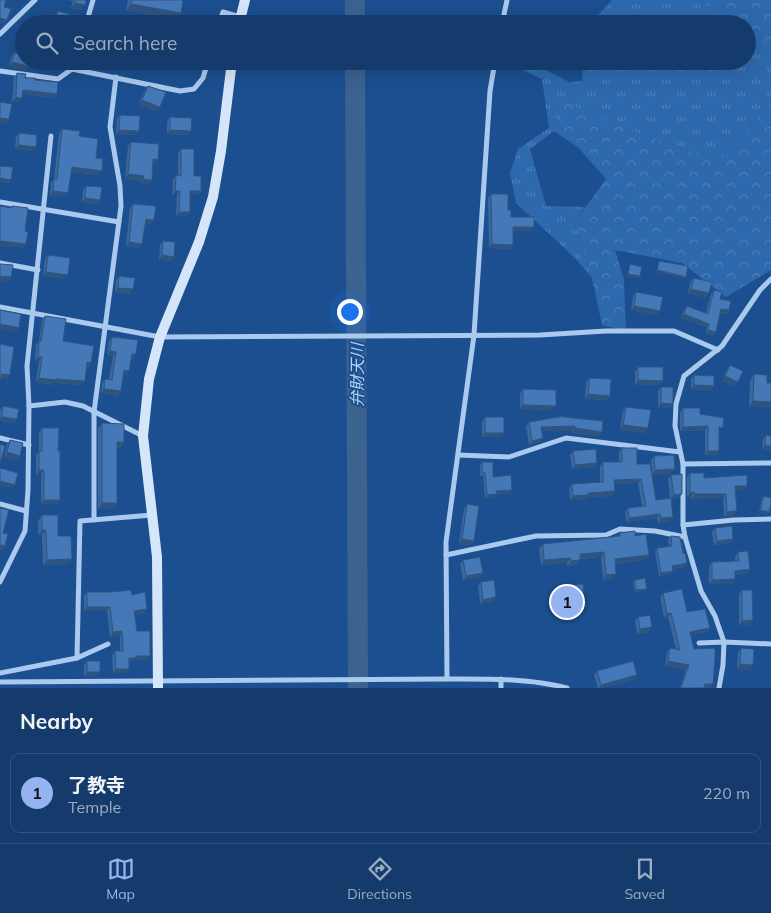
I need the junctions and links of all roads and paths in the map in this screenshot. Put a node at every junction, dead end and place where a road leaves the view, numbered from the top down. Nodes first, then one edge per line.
1 (35, 0) edge
2 (93, 0) edge
3 (245, 0) edge
4 (507, 0) edge
5 (20, 15) edge
6 (89, 15) edge
7 (241, 15) edge
8 (504, 15) edge
9 (15, 19) edge
10 (0, 34) edge
11 (71, 70) edge
12 (78, 70) edge
13 (205, 70) edge
14 (231, 70) edge
15 (494, 70) edge
16 (0, 71) edge
17 (116, 77) junction
18 (51, 136) dead end
19 (0, 202) edge
20 (44, 209) junction
21 (119, 222) junction
22 (0, 263) edge
23 (38, 270) junction
24 (771, 279) edge
25 (0, 307) edge
26 (34, 314) junction
27 (105, 327) junction
28 (474, 335) junction
29 (160, 336) junction
30 (718, 350) junction
31 (29, 406) junction
32 (94, 412) junction
33 (144, 436) junction
34 (0, 438) edge
35 (29, 445) junction
36 (680, 452) junction
37 (458, 455) junction
38 (771, 463) edge
39 (683, 464) junction
40 (0, 504) edge
41 (26, 511) junction
42 (152, 515) junction
43 (771, 519) edge
44 (94, 520) junction
45 (683, 525) junction
46 (685, 537) junction
47 (446, 555) junction
48 (0, 582) edge
49 (724, 642) junction
50 (699, 643) dead end
51 (108, 644) dead end
52 (771, 644) edge
53 (76, 658) junction
54 (0, 673) edge
55 (448, 679) junction
56 (501, 680) junction
57 (0, 682) edge
58 (158, 685) edge
59 (501, 688) edge
60 (567, 688) edge
61 (719, 688) edge

1 - 5 street
2 - 6 street
3 - 7 street
4 - 8 street
9 - 10 street
11 - 16 street
12 - 17 street
13 - 17 street
14 - 29 street
15 - 28 street
17 - 21 street
18 - 20 street
19 - 20 street
20 - 21 street
20 - 23 street
21 - 27 street
22 - 23 street
23 - 26 street
24 - 30 street
25 - 26 street
26 - 27 street
26 - 31 street
27 - 29 street
27 - 32 street
28 - 29 street
28 - 30 street
28 - 37 street
29 - 33 street
30 - 36 street
31 - 32 street
31 - 35 street
32 - 33 street
32 - 44 street
33 - 42 street
34 - 35 street
35 - 41 street
36 - 37 street
36 - 39 street
37 - 47 street
38 - 39 street
39 - 45 street
40 - 41 street
41 - 48 street
42 - 44 street
42 - 58 street
43 - 45 street
44 - 53 street
45 - 46 street
46 - 47 street
46 - 49 street
47 - 55 street
49 - 50 street
49 - 52 street
49 - 61 street
51 - 53 street
53 - 54 street
55 - 56 street
55 - 58 street
56 - 59 street
56 - 60 street
57 - 58 street

